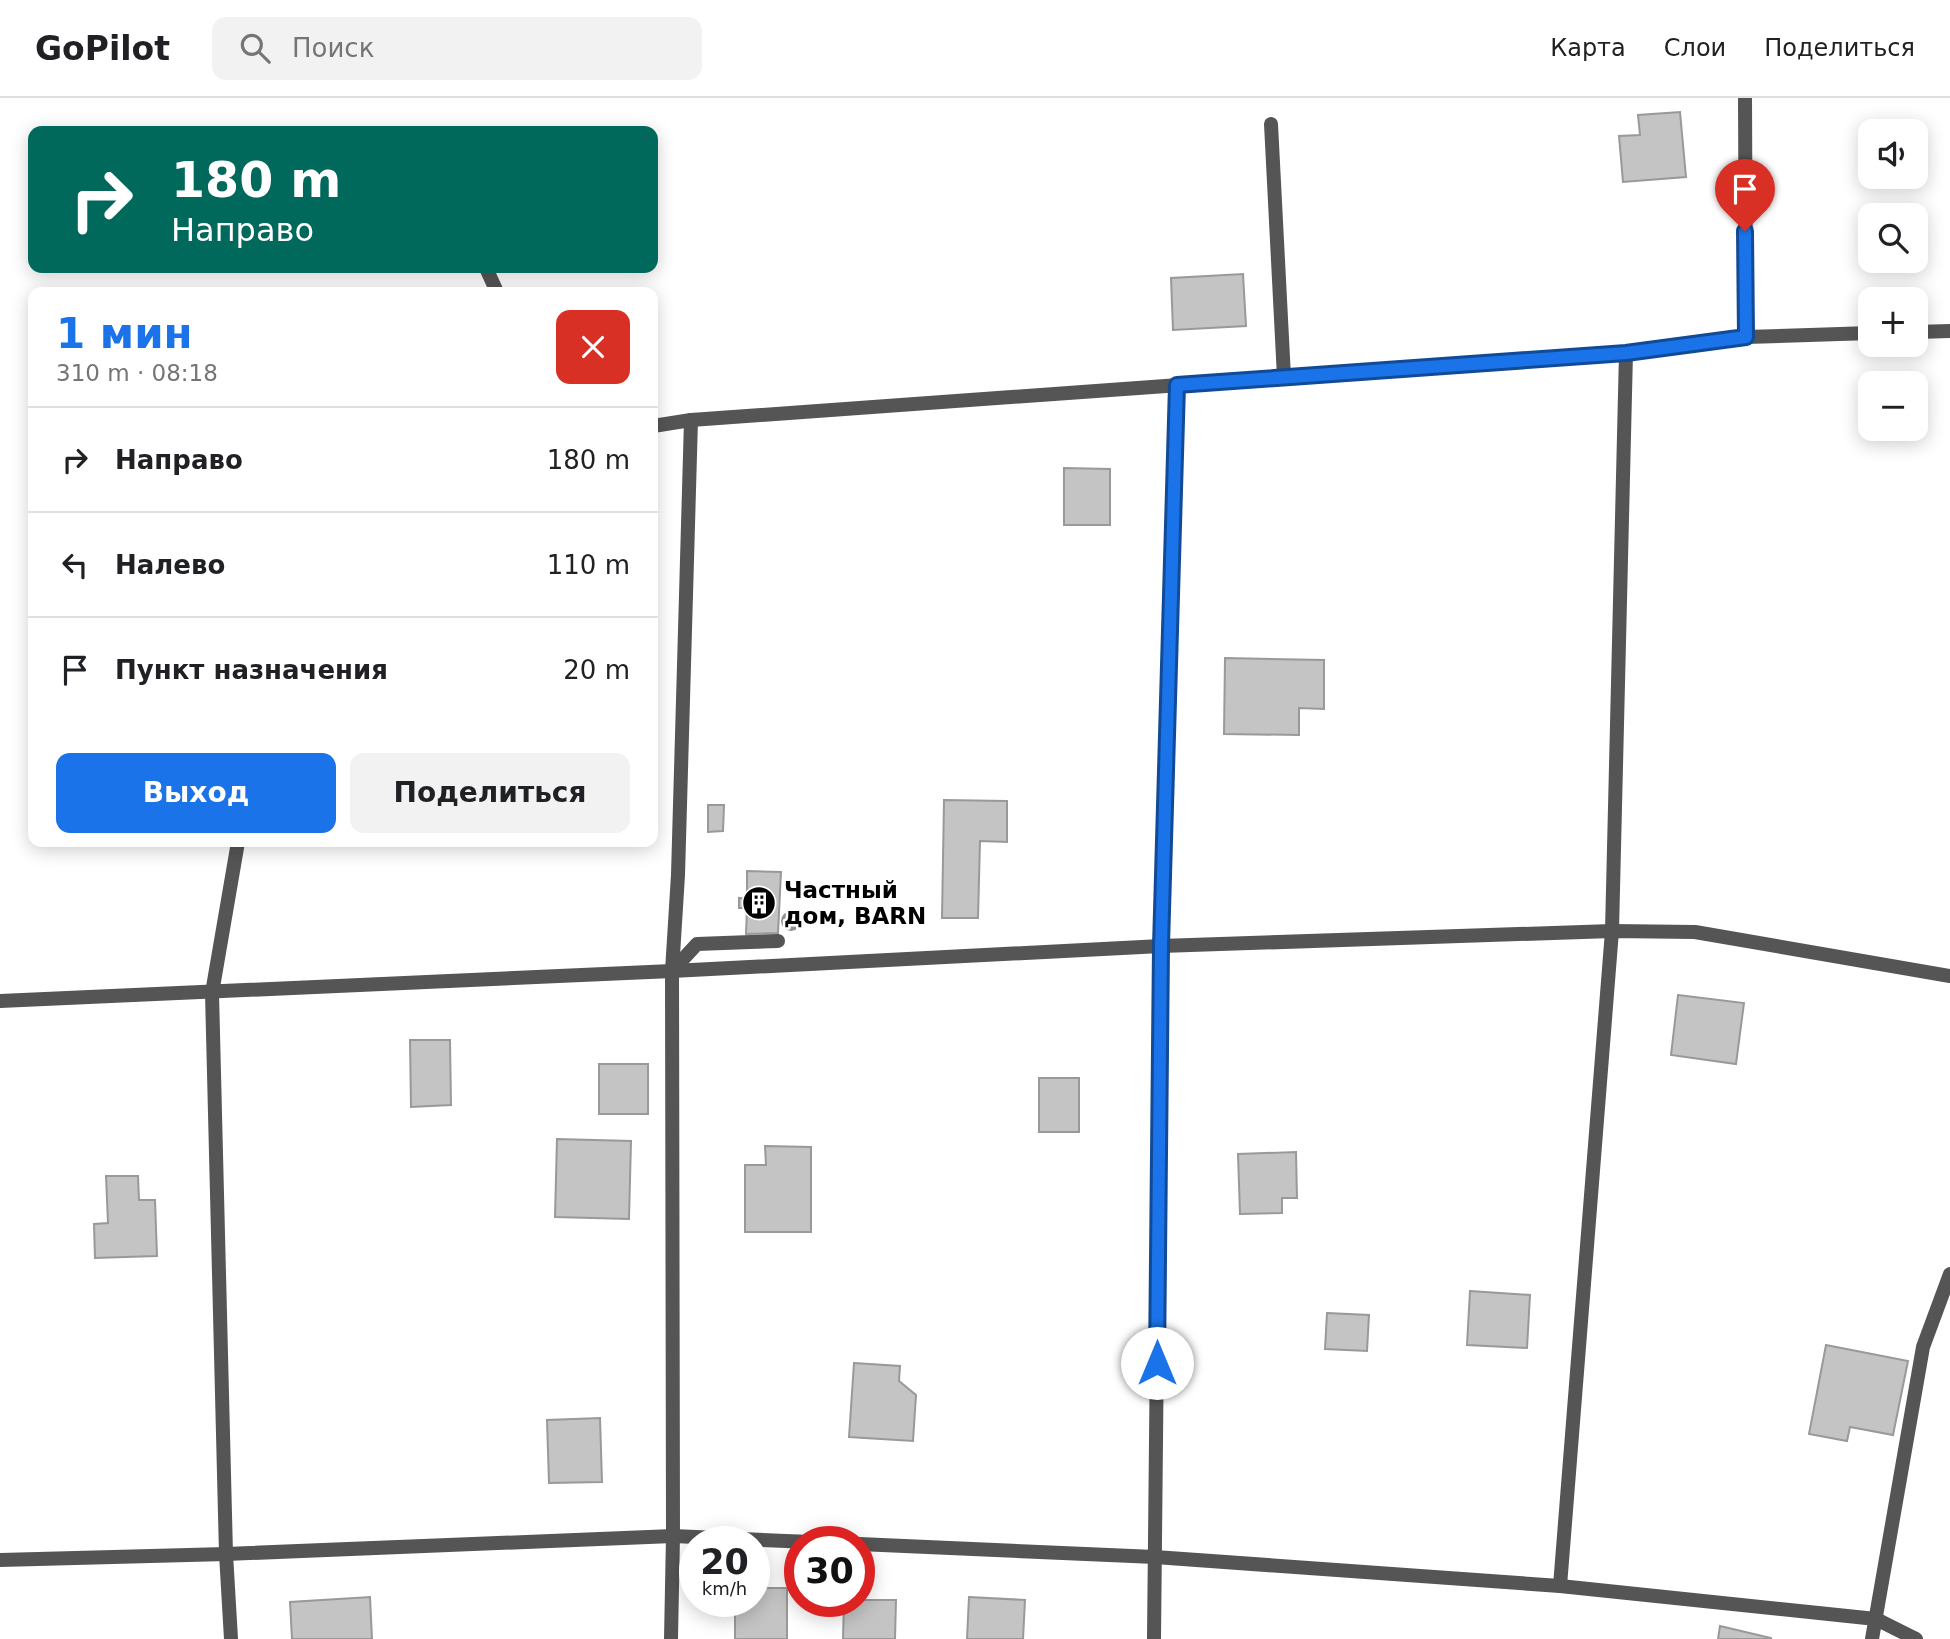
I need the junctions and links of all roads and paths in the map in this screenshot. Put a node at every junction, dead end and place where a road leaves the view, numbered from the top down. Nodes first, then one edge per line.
1 (1745, 98) edge
2 (1271, 124) dead end
3 (1950, 331) edge
4 (1928, 332) edge
5 (1858, 333) edge
6 (1746, 337) junction
7 (1626, 353) junction
8 (1284, 377) junction
9 (1177, 385) junction
10 (691, 420) junction
11 (658, 425) edge
12 (238, 847) edge
13 (1612, 931) junction
14 (778, 942) dead end
15 (1161, 946) junction
16 (672, 971) junction
17 (1950, 976) edge
18 (212, 993) junction
19 (0, 1000) edge
20 (1950, 1274) edge
21 (673, 1536) junction
22 (784, 1541) edge
23 (875, 1545) edge
24 (226, 1554) junction
25 (1155, 1557) junction
26 (0, 1560) edge
27 (1560, 1586) junction
28 (1875, 1619) junction
29 (231, 1639) edge
30 (671, 1639) edge
31 (1154, 1639) edge
32 (1872, 1639) edge
33 (1916, 1639) edge

1 - 6 street
2 - 8 street
3 - 4 street
5 - 6 street
6 - 7 street
7 - 8 street
7 - 13 street
8 - 9 street
9 - 10 street
9 - 15 street
10 - 11 street
10 - 16 street
12 - 18 street
13 - 15 street
13 - 17 street
13 - 27 street
14 - 16 street
15 - 16 street
15 - 25 street
16 - 18 street
16 - 21 street
18 - 19 street
18 - 24 street
20 - 28 street
21 - 22 street
21 - 24 street
21 - 30 street
23 - 25 street
24 - 26 street
24 - 29 street
25 - 27 street
25 - 31 street
27 - 28 street
28 - 32 street
28 - 33 street

